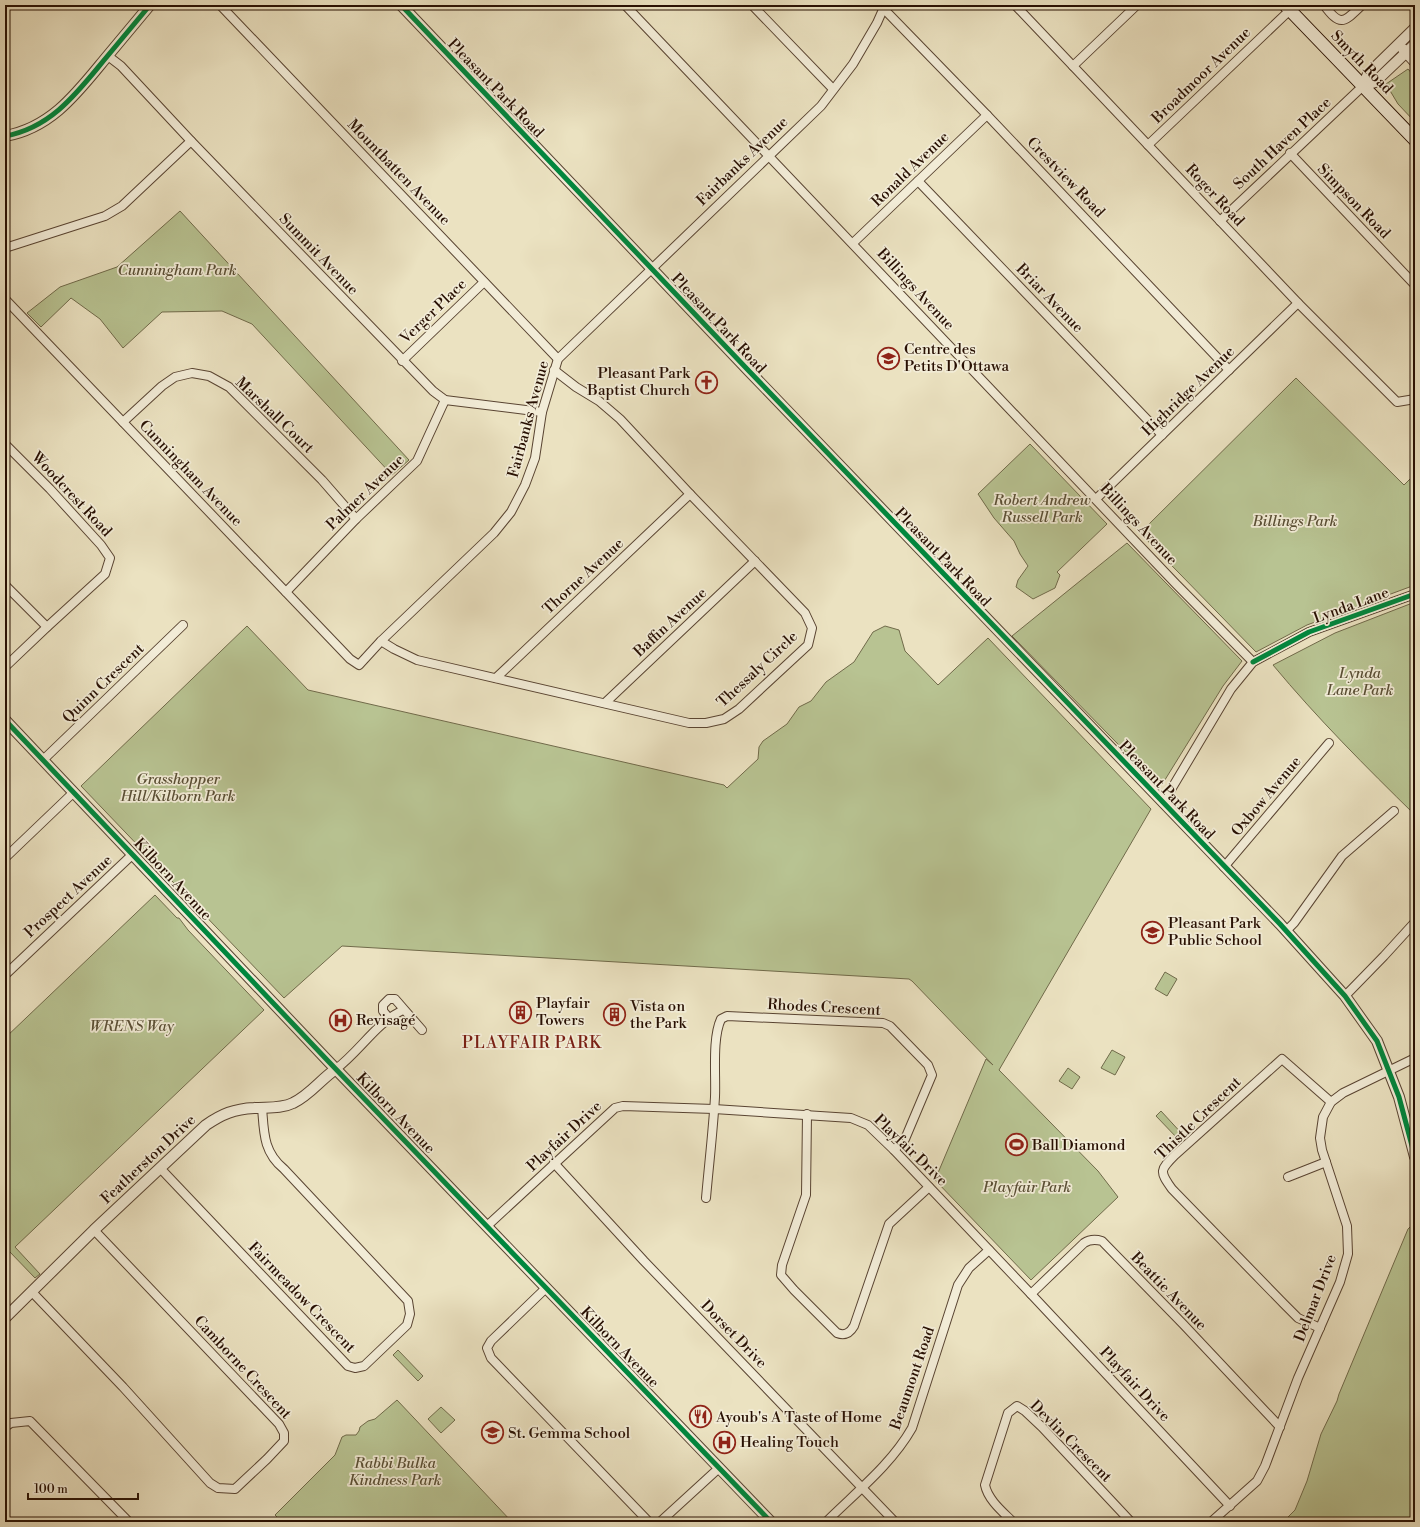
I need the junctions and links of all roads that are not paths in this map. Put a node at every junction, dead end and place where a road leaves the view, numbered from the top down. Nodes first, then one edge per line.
1 (150, 5) edge
2 (220, 5) edge
3 (401, 5) edge
4 (625, 5) edge
5 (752, 5) edge
6 (1015, 5) edge
7 (1137, 5) edge
8 (1324, 5) edge
9 (1362, 5) edge
10 (883, 6) edge
11 (1287, 6) edge
12 (1415, 28) edge
13 (1399, 44) junction
14 (1415, 44) edge
15 (1406, 53) junction
16 (108, 56) junction
17 (1415, 62) edge
18 (1073, 66) junction
19 (1363, 86) junction
20 (833, 89) junction
21 (987, 115) junction
22 (5, 136) edge
23 (1415, 140) edge
24 (191, 141) junction
25 (1148, 145) junction
26 (1290, 153) junction
27 (768, 156) junction
28 (918, 181) junction
29 (1220, 221) junction
30 (853, 243) junction
31 (5, 248) edge
32 (651, 268) junction
33 (484, 282) junction
34 (1415, 284) edge
35 (5, 299) edge
36 (1298, 303) junction
37 (558, 359) junction
38 (402, 361) junction
39 (554, 370) junction
40 (1229, 370) junction
41 (1415, 399) edge
42 (445, 400) junction
43 (542, 412) junction
44 (123, 422) junction
45 (1162, 436) junction
46 (5, 444) edge
47 (690, 494) junction
48 (1096, 499) junction
49 (356, 519) junction
50 (755, 561) junction
51 (5, 584) edge
52 (286, 592) junction
53 (1415, 594) edge
54 (183, 625) dead end
55 (47, 627) junction
56 (381, 641) junction
57 (1253, 662) junction
58 (359, 665) joint
59 (5, 668) edge
60 (496, 678) junction
61 (605, 704) junction
62 (5, 720) edge
63 (1329, 743) dead end
64 (43, 760) junction
65 (74, 792) junction
66 (1163, 803) junction
67 (1394, 811) dead end
68 (133, 854) junction
69 (5, 858) edge
70 (1224, 867) junction
71 (1415, 922) edge
72 (1286, 931) junction
73 (5, 975) edge
74 (1345, 996) junction
75 (403, 1010) junction
76 (389, 1018) junction
77 (422, 1030) dead end
78 (1415, 1058) edge
79 (336, 1068) junction
80 (1389, 1071) junction
81 (1331, 1102) junction
82 (262, 1107) junction
83 (714, 1109) junction
84 (807, 1114) junction
85 (894, 1150) junction
86 (1415, 1157) edge
87 (1326, 1162) junction
88 (554, 1163) junction
89 (160, 1168) junction
90 (1288, 1177) dead end
91 (929, 1187) junction
92 (706, 1198) dead end
93 (487, 1226) junction
94 (94, 1230) junction
95 (989, 1250) junction
96 (546, 1288) junction
97 (32, 1292) junction
98 (1031, 1294) junction
99 (5, 1318) edge
100 (1320, 1328) junction
101 (5, 1427) edge
102 (1280, 1427) junction
103 (719, 1468) junction
104 (862, 1487) junction
105 (1230, 1506) junction
106 (130, 1522) edge
107 (649, 1522) edge
108 (660, 1522) edge
109 (771, 1522) edge
110 (826, 1522) edge
111 (896, 1522) edge
112 (1013, 1522) edge
113 (1131, 1522) edge
114 (1211, 1522) edge

1 - 16 street
2 - 33 street, Mountbatten Avenue
3 - 32 street, Pleasant Park Road
4 - 27 street, Billings Avenue
5 - 20 street
6 - 18 street, Roger Road
7 - 18 street
8 - 9 street
10 - 20 street, Fairbanks Avenue
10 - 21 street, Crestview Road
11 - 19 main road, Smyth Road
11 - 25 street, Broadmoor Avenue
12 - 13 street
13 - 15 street
13 - 19 street
14 - 15 street
15 - 17 street
15 - 19 street
16 - 22 street
16 - 24 street, Summit Avenue
18 - 25 street, Roger Road
19 - 23 main road, Smyth Road
19 - 26 street, South Haven Place
20 - 27 street, Fairbanks Avenue
21 - 28 street, Ronald Avenue
21 - 40 street, Crestview Road
24 - 31 street
24 - 38 street, Summit Avenue
25 - 29 street, Roger Road
26 - 29 street, South Haven Place
26 - 34 street, Simpson Road
27 - 30 street, Billings Avenue
27 - 32 street, Fairbanks Avenue
28 - 30 street, Ronald Avenue
28 - 45 street, Briar Avenue
29 - 36 street, Roger Road
30 - 48 street, Billings Avenue
32 - 37 street, Fairbanks Avenue
32 - 66 street, Pleasant Park Road
33 - 37 street, Mountbatten Avenue
33 - 38 street, Verger Place
35 - 44 street, Cunningham Avenue
36 - 40 street, Highridge Avenue
36 - 41 street, Roger Road
37 - 39 street, Fairbanks Avenue
38 - 42 street, Summit Avenue
39 - 43 street, Fairbanks Avenue
39 - 47 street, Thessaly Circle
40 - 45 street, Highridge Avenue
42 - 43 street, Summit Avenue
42 - 49 street, Palmer Avenue
43 - 56 street, Fairbanks Avenue
44 - 49 street, Marshall Court
44 - 52 street, Cunningham Avenue
45 - 48 street, Highridge Avenue
46 - 55 street, Woodcrest Road
47 - 50 street, Thessaly Circle
47 - 60 street, Thorne Avenue
48 - 57 street, Billings Avenue
49 - 52 street, Palmer Avenue
50 - 61 street, Baffin Avenue
50 - 61 street, Thessaly Circle
51 - 55 street
52 - 58 street, Cunningham Avenue
53 - 57 street, Lynda Lane
54 - 64 street, Quinn Crescent
55 - 59 street, Woodcrest Road
56 - 58 street, Fairbanks Avenue
56 - 60 street, Thessaly Circle
57 - 66 street, Lynda Lane
60 - 61 street, Thessaly Circle
62 - 64 street, Kilborn Avenue
63 - 70 street, Oxbow Avenue
64 - 65 street, Kilborn Avenue
65 - 68 street, Kilborn Avenue
65 - 69 street
66 - 70 street, Pleasant Park Road
67 - 72 street
68 - 73 street, Prospect Avenue
68 - 79 street, Kilborn Avenue
70 - 72 street, Pleasant Park Road
71 - 74 street
72 - 74 street, Pleasant Park Road
74 - 80 street, Pleasant Park Road
75 - 76 street
75 - 76 street
75 - 77 street
76 - 79 street
78 - 80 street
79 - 82 street, Featherston Drive
79 - 93 street, Kilborn Avenue
80 - 81 street
80 - 86 street, Pleasant Park Road
81 - 87 street, Delmar Drive
81 - 100 street, Thistle Crescent
82 - 89 street, Featherston Drive
82 - 89 street, Fairmeadow Crescent
83 - 84 street, Playfair Drive
83 - 85 street, Rhodes Crescent
83 - 88 street, Playfair Drive
83 - 92 street, Rhodes Crescent
84 - 85 street, Playfair Drive
84 - 91 street
85 - 91 street, Playfair Drive
87 - 90 street
87 - 100 street, Delmar Drive
88 - 93 street, Playfair Drive
88 - 104 street, Dorset Drive
89 - 94 street, Featherston Drive
91 - 95 street, Playfair Drive
93 - 96 street, Kilborn Avenue
94 - 97 street, Featherston Drive
94 - 97 street, Camborne Crescent
95 - 98 street, Playfair Drive
95 - 104 street, Beaumont Road
96 - 103 street, Kilborn Avenue
96 - 107 street
97 - 99 street, Featherston Drive
98 - 102 street, Beattie Avenue
98 - 105 street, Playfair Drive
100 - 102 street, Delmar Drive
101 - 106 street
102 - 105 street, Delmar Drive
103 - 108 street
103 - 109 street, Kilborn Avenue
104 - 110 street, Beaumont Road
104 - 111 street, Dorset Drive
105 - 114 street, Delmar Drive
112 - 113 street, Devlin Crescent

